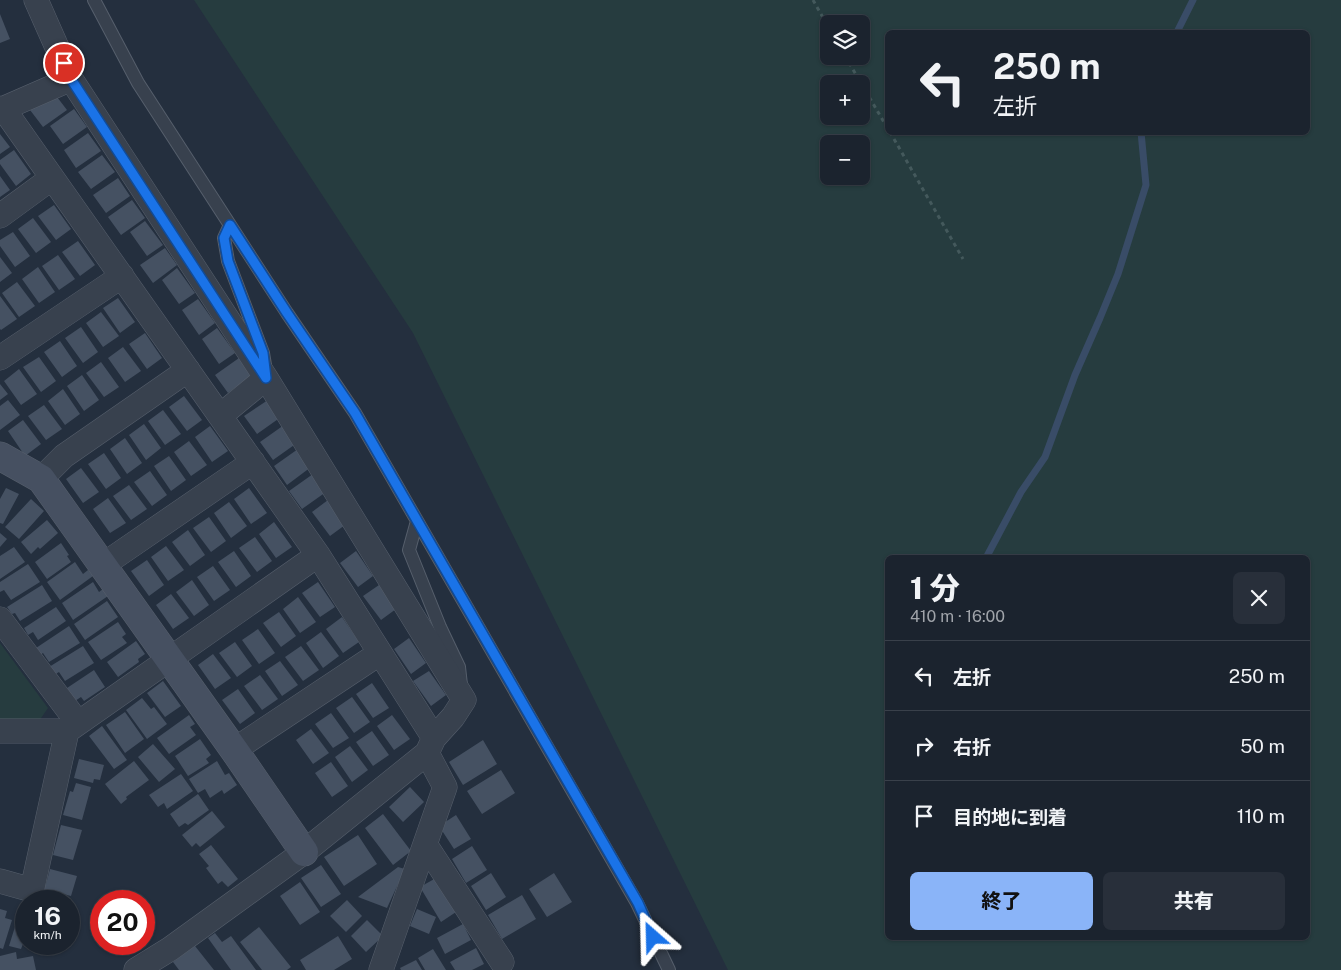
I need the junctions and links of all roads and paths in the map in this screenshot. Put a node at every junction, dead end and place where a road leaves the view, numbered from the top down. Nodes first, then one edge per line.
1 (36, 0) edge
2 (94, 0) edge
3 (813, 0) edge
4 (822, 15) edge
5 (850, 65) edge
6 (71, 79) junction
7 (2, 109) edge
8 (885, 124) edge
9 (892, 135) edge
10 (52, 178) junction
11 (0, 216) edge
12 (230, 225) junction
13 (963, 259) dead end
14 (122, 276) junction
15 (0, 358) edge
16 (188, 370) junction
17 (266, 378) junction
18 (220, 416) junction
19 (0, 456) edge
20 (252, 462) junction
21 (41, 478) junction
22 (417, 520) junction
23 (318, 555) junction
24 (103, 565) junction
25 (0, 619) edge
26 (380, 654) junction
27 (170, 659) junction
28 (464, 700) junction
29 (72, 727) junction
30 (0, 731) edge
31 (430, 746) junction
32 (234, 750) junction
33 (425, 844) junction
34 (304, 852) junction
35 (0, 882) edge
36 (502, 962) dead end
37 (136, 970) edge
38 (381, 970) edge
39 (669, 970) edge

1 - 6 street
2 - 12 lane
3 - 4 path
5 - 8 path
6 - 7 street
6 - 17 street
7 - 10 street
9 - 13 path
10 - 11 street
10 - 14 street
12 - 17 lane
12 - 22 lane
14 - 15 street
14 - 16 street
16 - 18 street
16 - 21 street
17 - 18 street
17 - 28 street
18 - 20 street
19 - 21 street
20 - 23 street
20 - 24 street
21 - 24 street
22 - 28 lane
22 - 39 lane
23 - 26 street
23 - 27 street
24 - 27 street
25 - 29 street
26 - 31 street
26 - 32 street
27 - 29 street
27 - 32 street
28 - 31 street
29 - 30 street
29 - 35 street
31 - 33 street
31 - 34 street
32 - 34 street
33 - 36 street
33 - 38 street
34 - 37 street

